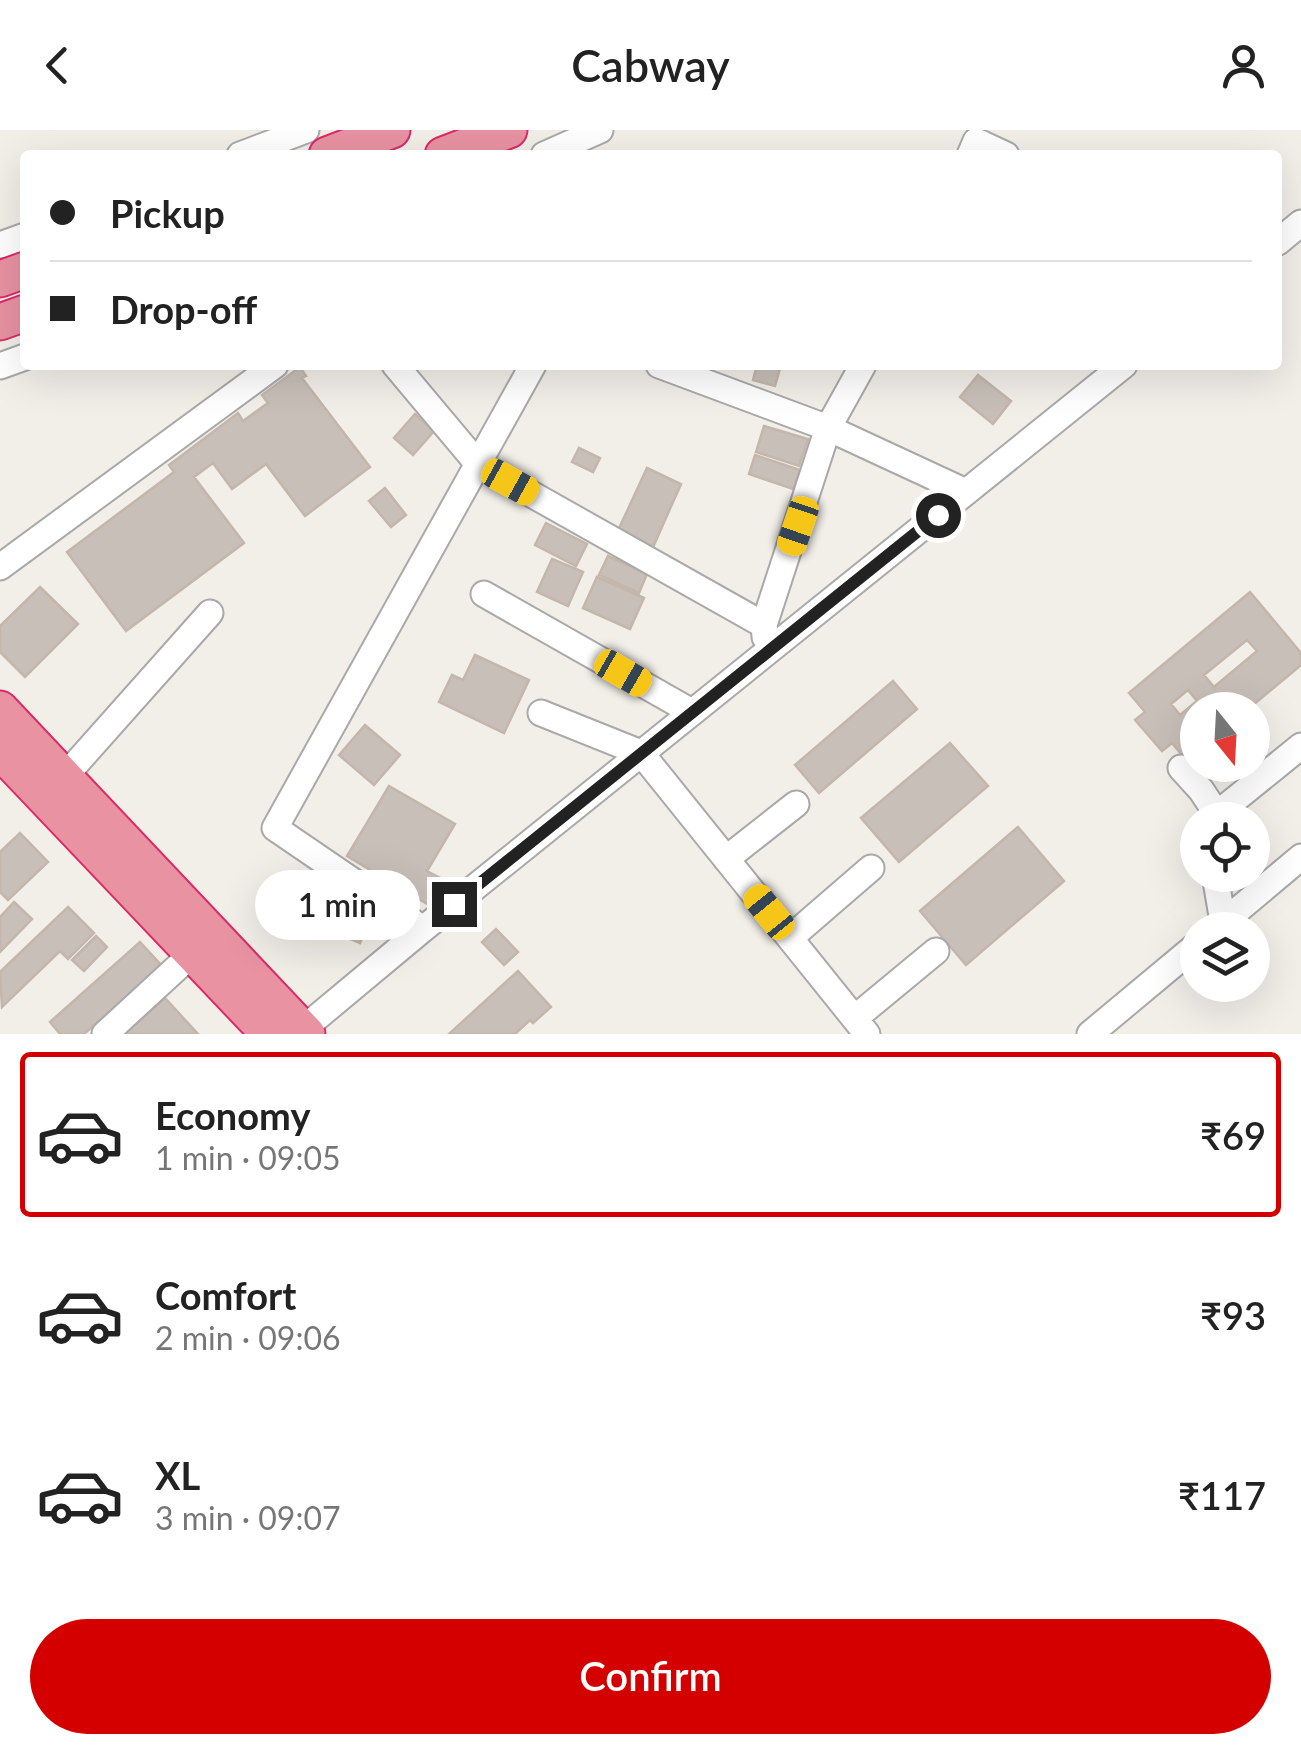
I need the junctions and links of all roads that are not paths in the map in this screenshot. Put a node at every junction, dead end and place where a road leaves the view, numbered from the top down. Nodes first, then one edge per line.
1 (306, 130) edge
2 (392, 130) edge
3 (509, 130) edge
4 (600, 130) edge
5 (253, 150) edge
6 (340, 150) edge
7 (456, 150) edge
8 (555, 150) edge
9 (972, 150) edge
10 (995, 150) edge
11 (267, 370) edge
12 (399, 370) edge
13 (530, 370) edge
14 (671, 370) edge
15 (860, 370) edge
16 (1118, 370) edge
17 (828, 428) junction
18 (478, 464) junction
19 (966, 492) junction
20 (0, 567) edge
21 (484, 594) dead end
22 (210, 612) dead end
23 (764, 625) junction
24 (767, 652) junction
25 (0, 708) edge
26 (692, 712) junction
27 (541, 713) dead end
28 (1301, 746) edge
29 (641, 753) junction
30 (6, 768) edge
31 (65, 776) junction
32 (1235, 802) edge
33 (796, 804) dead end
34 (1301, 858) edge
35 (726, 859) junction
36 (871, 868) dead end
37 (1236, 912) edge
38 (423, 928) junction
39 (790, 938) junction
40 (936, 952) dead end
41 (193, 953) junction
42 (1180, 959) edge
43 (862, 1026) edge
44 (294, 1033) edge
45 (105, 1034) edge
46 (1090, 1034) edge

1 - 5 street
2 - 6 highway
3 - 7 highway
4 - 8 street
9 - 10 street
11 - 20 street
12 - 18 street
13 - 18 street
14 - 17 street
15 - 17 street
16 - 19 street
17 - 19 street
17 - 23 street
18 - 23 street
18 - 38 street
19 - 24 street
21 - 26 street
22 - 31 street
23 - 24 street
24 - 26 street
25 - 31 highway
26 - 29 street
27 - 29 street
28 - 32 street
29 - 35 street
29 - 38 street
30 - 41 highway
31 - 44 highway
33 - 35 street
34 - 37 street
35 - 39 street
36 - 39 street
38 - 44 street
39 - 43 street
40 - 43 street
41 - 44 highway
41 - 45 street
42 - 46 street

